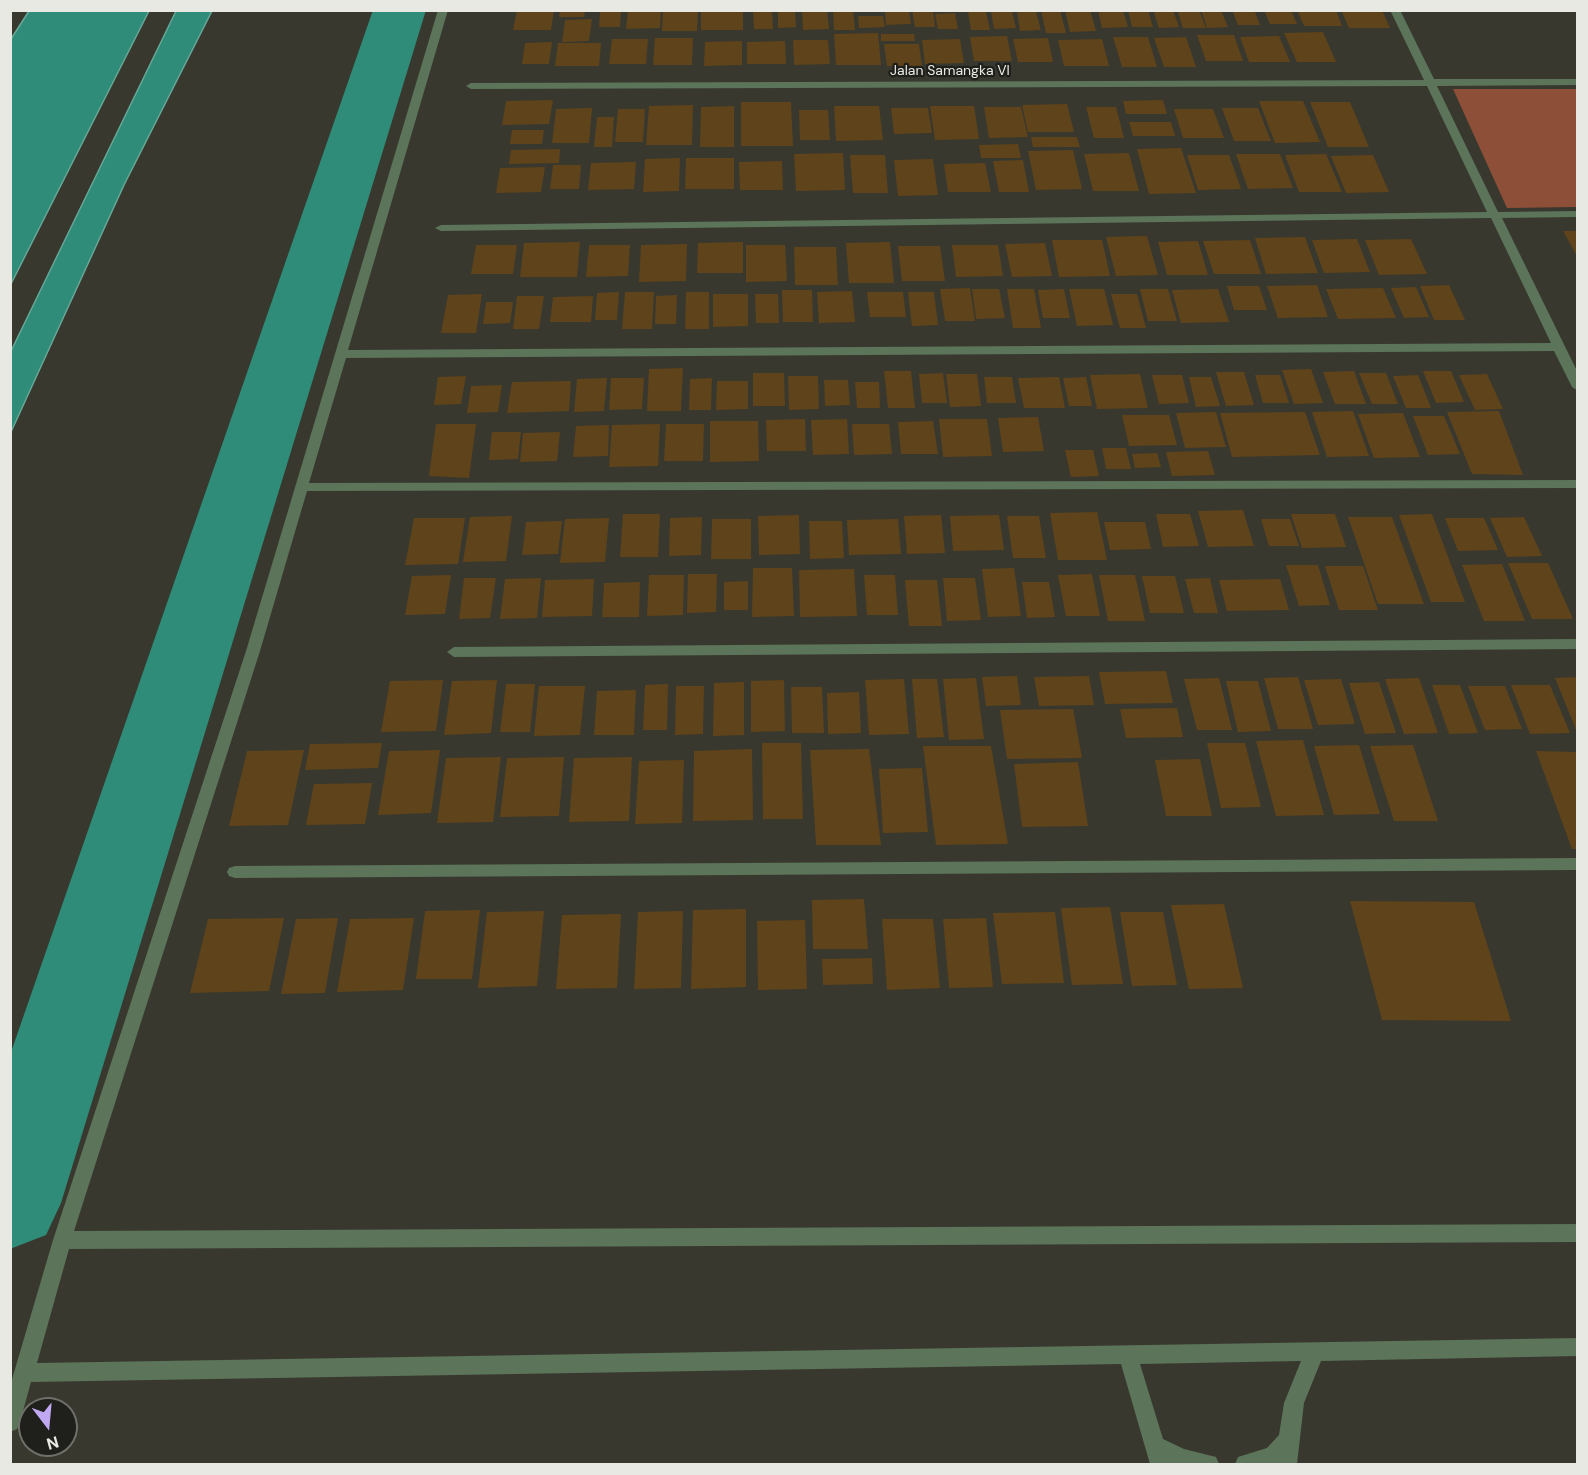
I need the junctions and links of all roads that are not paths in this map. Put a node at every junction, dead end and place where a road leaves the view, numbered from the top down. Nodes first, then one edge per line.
1 (443, 10) edge
2 (1395, 10) edge
3 (1430, 82) junction
4 (1578, 82) edge
5 (471, 86) dead end
6 (1494, 214) junction
7 (1578, 214) edge
8 (441, 228) dead end
9 (1558, 346) junction
10 (341, 354) junction
11 (1578, 387) edge
12 (1578, 484) edge
13 (301, 487) junction
14 (1578, 644) edge
15 (454, 652) dead end
16 (1578, 864) edge
17 (236, 872) dead end
18 (1578, 1233) edge
19 (62, 1240) junction
20 (1578, 1347) edge
21 (1315, 1352) junction
22 (1128, 1356) junction
23 (26, 1373) junction
24 (10, 1422) edge
25 (1288, 1440) junction
26 (1158, 1455) edge
27 (1209, 1464) edge
28 (1245, 1464) edge
29 (1287, 1464) edge

1 - 10 street
2 - 3 street
3 - 4 street, Jalan Samangka VI
3 - 5 street, Jalan Samangka VI
3 - 6 street
6 - 7 street
6 - 8 street
6 - 9 street
9 - 10 street
9 - 11 street
10 - 13 street
12 - 13 street
13 - 19 street
14 - 15 street
16 - 17 street
18 - 19 street
19 - 23 street
20 - 21 street
21 - 22 street
21 - 25 street
22 - 23 street
22 - 26 street
23 - 24 street
25 - 28 street
25 - 29 street
26 - 27 street

